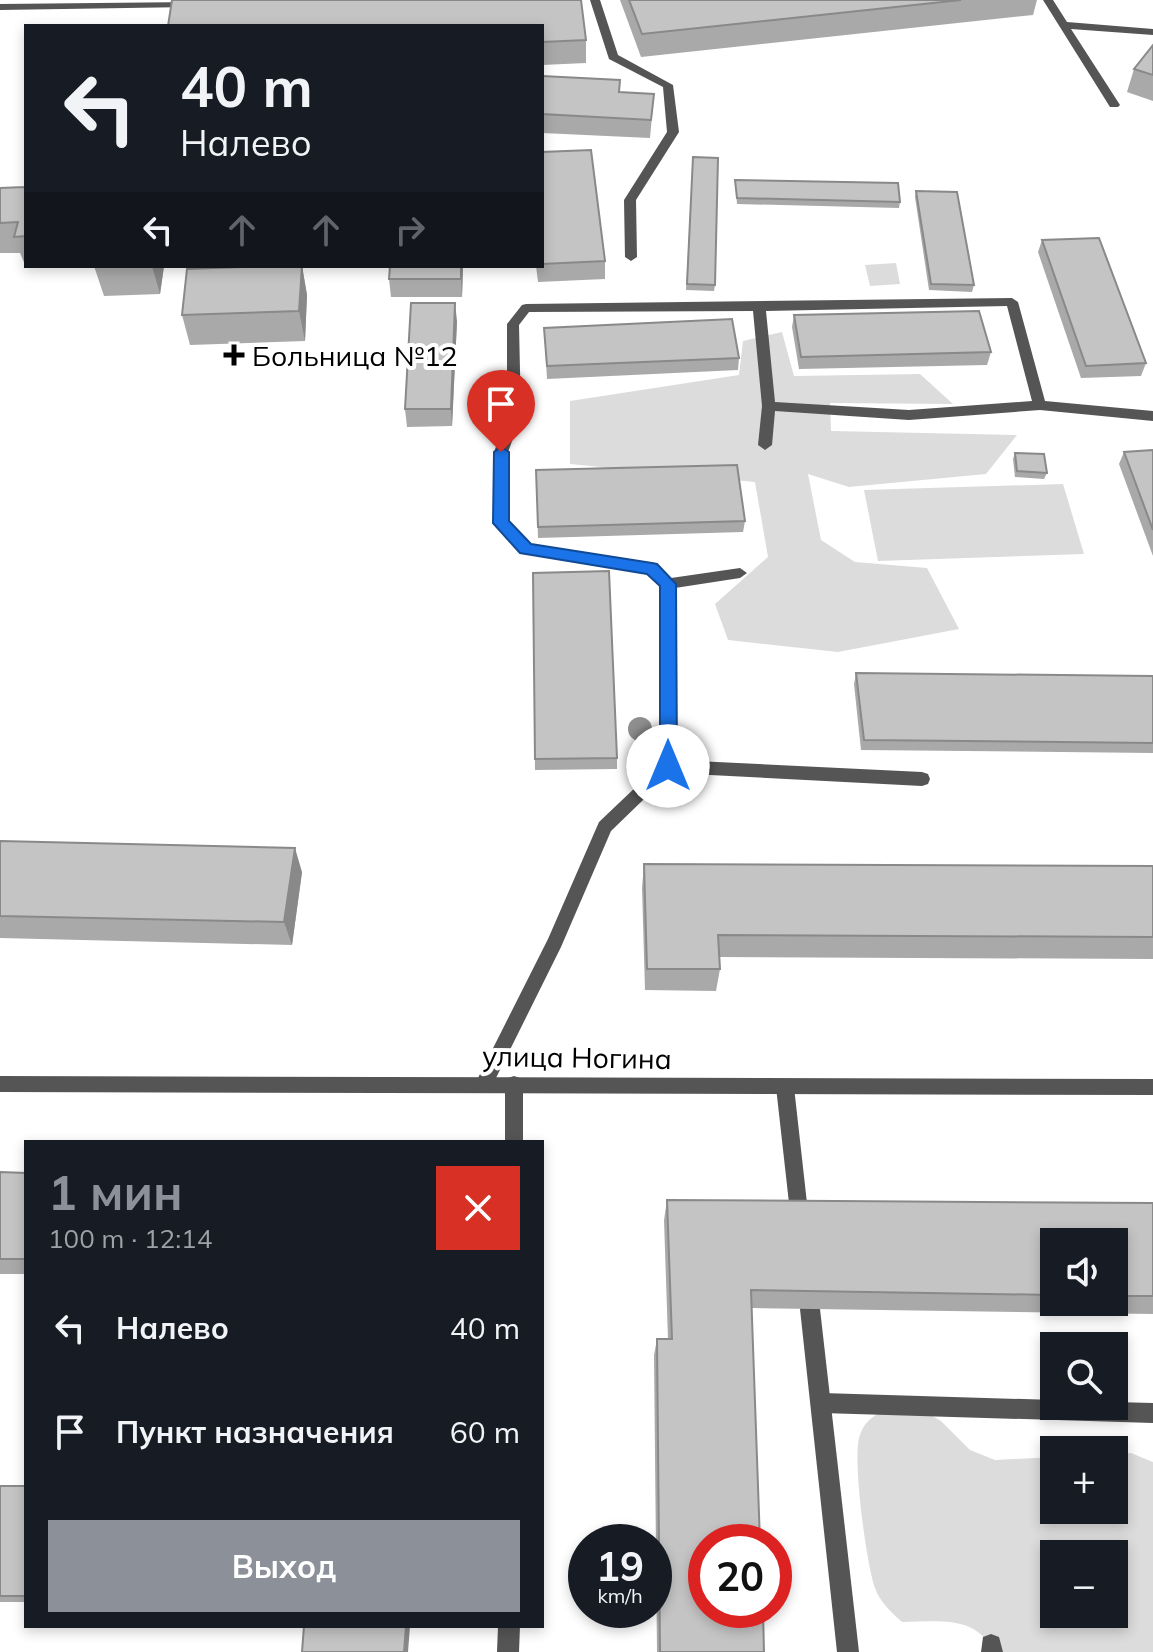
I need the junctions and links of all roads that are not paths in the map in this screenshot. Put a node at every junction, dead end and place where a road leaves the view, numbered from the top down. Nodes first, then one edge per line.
1 (595, 0) edge
2 (1048, 0) edge
3 (197, 4) edge
4 (0, 7) edge
5 (1064, 25) junction
6 (1153, 32) edge
7 (1114, 105) dead end
8 (631, 257) dead end
9 (759, 307) junction
10 (1040, 405) junction
11 (769, 406) junction
12 (1153, 416) edge
13 (765, 445) dead end
14 (740, 573) dead end
15 (668, 584) junction
16 (668, 766) junction
17 (922, 779) dead end
18 (0, 1084) edge
19 (484, 1084) junction
20 (514, 1084) junction
21 (785, 1087) junction
22 (1153, 1087) edge
23 (514, 1140) edge
24 (800, 1222) edge
25 (810, 1309) edge
26 (822, 1403) junction
27 (1153, 1413) edge
28 (509, 1628) edge
29 (508, 1652) edge
30 (848, 1652) edge

1 - 8 street
2 - 5 street
3 - 4 street
5 - 6 street
5 - 7 street
9 - 10 street
9 - 11 street
9 - 15 street
10 - 11 street
10 - 12 street
11 - 13 street
14 - 15 street
15 - 16 street
16 - 17 street
16 - 19 street
18 - 19 street, улица Ногина
19 - 20 street, улица Ногина
20 - 21 street, улица Ногина
20 - 23 street
21 - 22 street, улица Ногина
21 - 24 street
25 - 26 street
26 - 27 street
26 - 30 street
28 - 29 street

